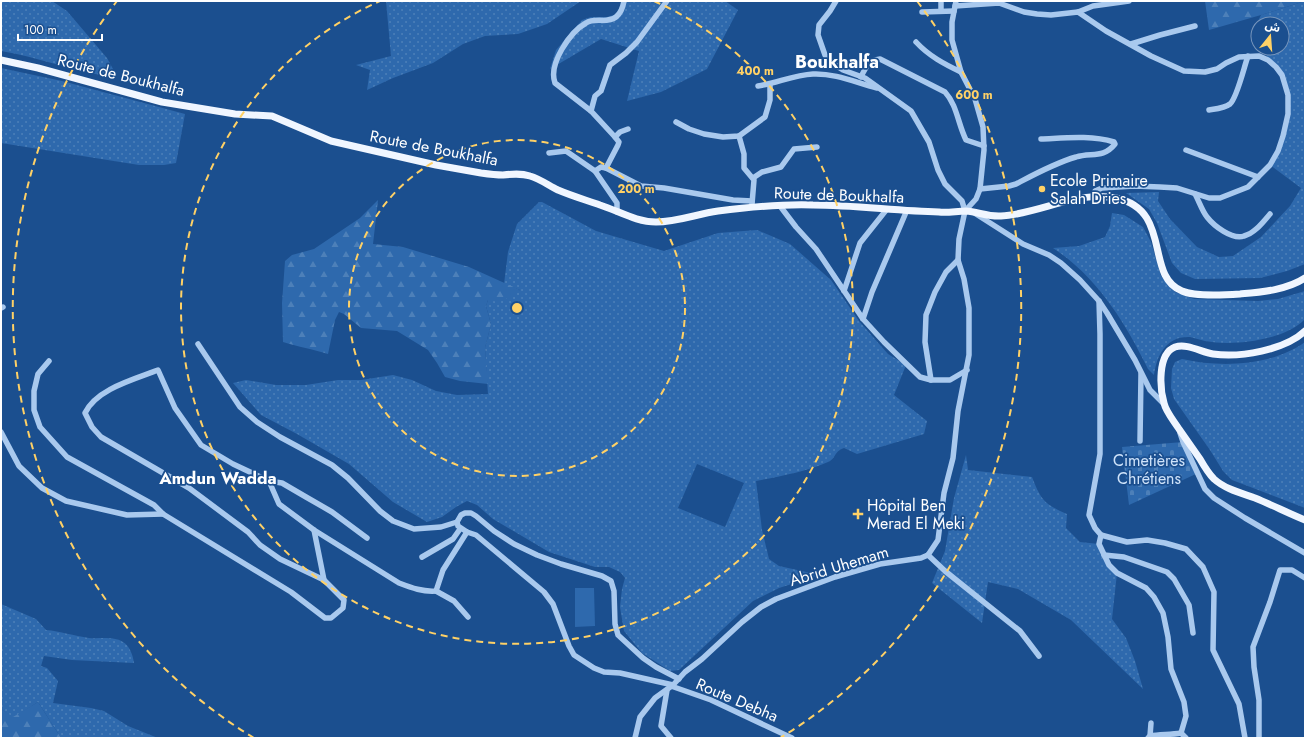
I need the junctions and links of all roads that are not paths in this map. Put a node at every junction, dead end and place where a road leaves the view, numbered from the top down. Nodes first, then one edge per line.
1 (624, 1) edge
2 (667, 1) edge
3 (836, 1) edge
4 (941, 1) edge
5 (1129, 1) edge
6 (998, 2) edge
7 (955, 6) edge
8 (941, 11) junction
9 (922, 12) dead end
10 (1078, 12) junction
11 (1195, 26) dead end
12 (916, 42) dead end
13 (1131, 44) junction
14 (1248, 56) junction
15 (1, 60) edge
16 (961, 72) junction
17 (861, 76) junction
18 (770, 84) junction
19 (758, 86) dead end
20 (882, 90) junction
21 (1209, 110) dead end
22 (591, 111) junction
23 (676, 122) dead end
24 (628, 128) dead end
25 (739, 136) junction
26 (615, 137) junction
27 (1041, 138) dead end
28 (984, 146) junction
29 (817, 147) dead end
30 (1186, 150) dead end
31 (549, 153) dead end
32 (606, 168) junction
33 (595, 171) junction
34 (1258, 177) junction
35 (753, 178) junction
36 (980, 189) junction
37 (1195, 194) junction
38 (1093, 197) junction
39 (752, 204) junction
40 (780, 206) junction
41 (887, 210) junction
42 (907, 210) junction
43 (965, 211) junction
44 (617, 212) junction
45 (974, 212) junction
46 (1270, 214) dead end
47 (958, 260) junction
48 (1305, 278) edge
49 (844, 291) junction
50 (1098, 301) junction
51 (864, 319) junction
52 (1305, 331) edge
53 (198, 344) dead end
54 (49, 361) dead end
55 (967, 370) junction
56 (1141, 372) junction
57 (931, 380) junction
58 (1164, 404) junction
59 (1179, 429) junction
60 (1, 432) edge
61 (1140, 441) dead end
62 (269, 481) junction
63 (163, 514) junction
64 (1305, 520) edge
65 (457, 522) junction
66 (460, 529) junction
67 (314, 530) junction
68 (467, 532) junction
69 (1101, 535) junction
70 (367, 538) dead end
71 (1305, 553) edge
72 (928, 555) junction
73 (1104, 555) junction
74 (422, 557) dead end
75 (1305, 578) edge
76 (324, 580) junction
77 (436, 591) junction
78 (468, 618) dead end
79 (1193, 633) dead end
80 (1039, 656) dead end
81 (679, 679) junction
82 (670, 687) junction
83 (1151, 723) dead end
84 (1181, 733) junction
85 (1149, 737) edge
86 (635, 738) edge
87 (671, 738) edge
88 (792, 738) edge
89 (1186, 738) edge
90 (1245, 738) edge
91 (1259, 738) edge

1 - 22 street
2 - 22 street
3 - 17 street
4 - 8 street
5 - 10 street
6 - 7 street
6 - 10 street
7 - 8 street
7 - 16 street
8 - 9 street
10 - 13 street
11 - 13 street
12 - 16 street
13 - 14 street
14 - 21 street
14 - 34 street
15 - 44 main road, Route de Boukhalfa
16 - 28 street
17 - 20 street
17 - 28 street
18 - 19 street
18 - 20 street
18 - 25 street
20 - 43 street
22 - 26 street
23 - 25 street
24 - 26 street
25 - 35 street
26 - 32 street
27 - 36 street
28 - 36 street
29 - 35 street
30 - 34 street
31 - 33 street
32 - 33 street
32 - 39 street
33 - 44 street
34 - 37 street
35 - 39 street
36 - 43 street
37 - 38 street
37 - 46 street
38 - 45 main road, Route de Boukhalfa
38 - 48 main road, Route de Boukhalfa
39 - 40 main road, Route de Boukhalfa
39 - 44 main road, Route de Boukhalfa
40 - 41 main road, Route de Boukhalfa
40 - 49 street
41 - 42 main road, Route de Boukhalfa
41 - 49 street
42 - 43 main road, Route de Boukhalfa
42 - 51 street
43 - 45 main road, Route de Boukhalfa
43 - 47 street
45 - 50 street
47 - 55 street
47 - 57 street
49 - 51 street
50 - 56 street
50 - 69 street
51 - 57 street
52 - 58 main road
53 - 65 street
54 - 63 street
55 - 57 street
55 - 72 street
56 - 58 street
56 - 61 street
58 - 59 main road
59 - 64 main road
59 - 71 street
60 - 63 street
62 - 67 street
62 - 70 street
62 - 76 street
63 - 76 street
65 - 66 street
65 - 81 street
66 - 68 street, Route Debha
66 - 74 street
67 - 76 street
67 - 77 street
68 - 77 street
68 - 82 street, Route Debha
69 - 73 street
69 - 90 street
72 - 80 street
72 - 81 street, Abrid Uhemam
73 - 79 street
73 - 84 street
75 - 91 street
77 - 78 street
81 - 82 street, Abrid Uhemam
82 - 86 street, Abrid Uhemam
82 - 87 street
82 - 88 street, Route Debha
83 - 85 street
84 - 85 street
84 - 89 street

